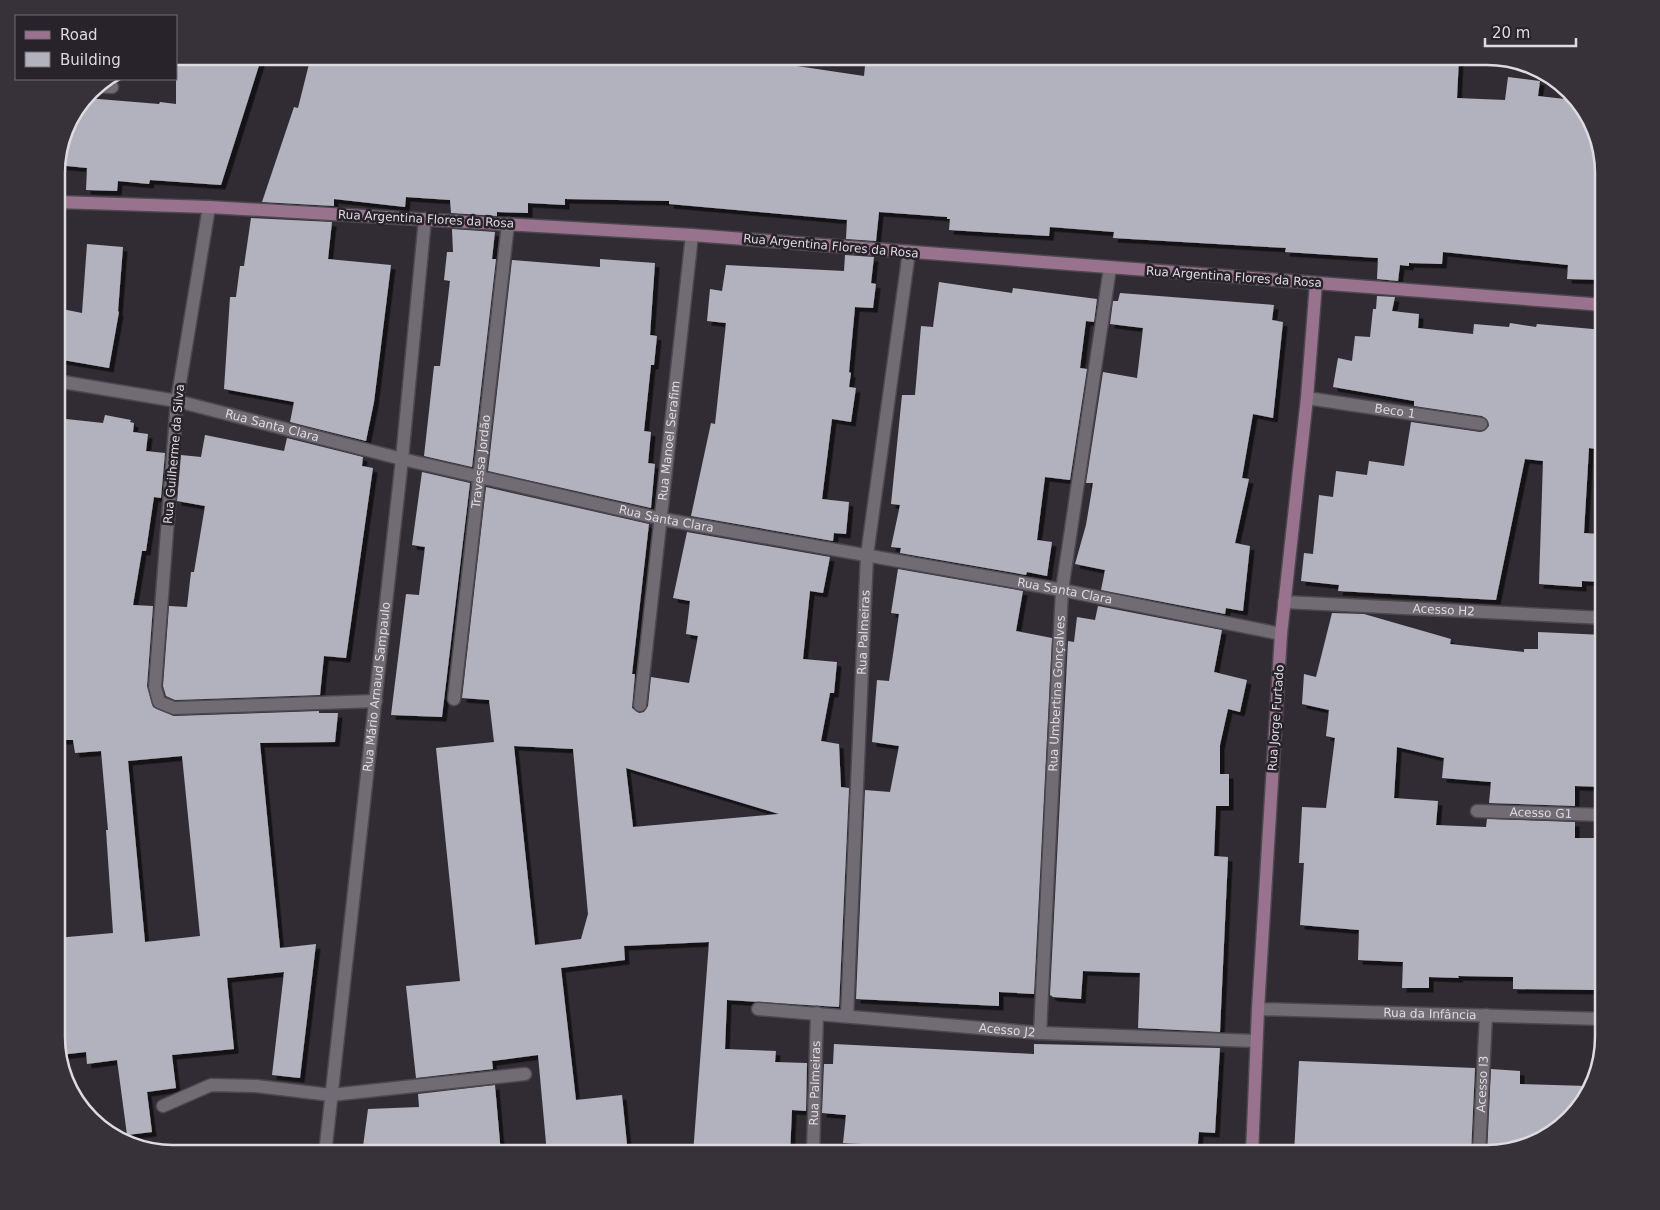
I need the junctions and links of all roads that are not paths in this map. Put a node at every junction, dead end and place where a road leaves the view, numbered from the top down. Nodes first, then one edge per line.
1 (65, 202) edge
2 (209, 207) junction
3 (425, 219) junction
4 (508, 224) junction
5 (692, 235) junction
6 (910, 252) junction
7 (1110, 268) junction
8 (1316, 283) junction
9 (1595, 304) edge
10 (65, 382) edge
11 (1308, 398) junction
12 (177, 401) junction
13 (1481, 424) dead end
14 (402, 459) junction
15 (481, 477) junction
16 (662, 518) junction
17 (867, 555) junction
18 (1062, 590) junction
19 (1284, 602) junction
20 (1595, 618) edge
21 (1281, 634) junction
22 (454, 698) dead end
23 (376, 701) junction
24 (640, 705) dead end
25 (1477, 811) dead end
26 (1595, 815) edge
27 (758, 1008) dead end
28 (1258, 1009) junction
29 (817, 1013) junction
30 (1486, 1015) junction
31 (847, 1016) junction
32 (1595, 1019) edge
33 (1040, 1032) junction
34 (1256, 1042) junction
35 (525, 1074) dead end
36 (331, 1095) junction
37 (163, 1106) dead end
38 (327, 1145) edge
39 (813, 1145) edge
40 (1252, 1145) edge
41 (1479, 1145) edge

1 - 2 street, Rua Argentina Flores da Rosa
2 - 3 street, Rua Argentina Flores da Rosa
2 - 12 street, Rua Guilherme da Silva
3 - 4 street, Rua Argentina Flores da Rosa
3 - 14 street, Rua Mário Arnaud Sampaulo
4 - 5 street, Rua Argentina Flores da Rosa
4 - 15 street, Travessa Jordão
5 - 6 street, Rua Argentina Flores da Rosa
5 - 16 street, Rua Manoel Serafim
6 - 7 street, Rua Argentina Flores da Rosa
6 - 17 street, Rua Palmeiras
7 - 8 street, Rua Argentina Flores da Rosa
7 - 18 street, Rua Umbertina Gonçalves
8 - 9 street, Rua Argentina Flores da Rosa
8 - 11 street, Rua Jorge Furtado
10 - 12 street, Rua Santa Clara
11 - 13 street, Beco 1
11 - 19 street, Rua Jorge Furtado
12 - 14 street, Rua Santa Clara
12 - 23 street, Rua Guilherme da Silva
14 - 15 street, Rua Santa Clara
14 - 23 street, Rua Mário Arnaud Sampaulo
15 - 16 street, Rua Santa Clara
15 - 22 street, Travessa Jordão
16 - 17 street, Rua Santa Clara
16 - 24 street, Rua Manoel Serafim
17 - 18 street, Rua Santa Clara
17 - 31 street, Rua Palmeiras
18 - 21 street, Rua Santa Clara
18 - 33 street, Rua Umbertina Gonçalves
19 - 20 street, Acesso H2
19 - 21 street, Rua Jorge Furtado
21 - 28 street, Rua Jorge Furtado
23 - 36 street, Rua Mário Arnaud Sampaulo
25 - 26 street, Acesso G1
27 - 29 street, Acesso J2
28 - 30 street, Rua da Infância
28 - 34 street, Rua Jorge Furtado
29 - 31 street, Acesso J2
29 - 39 street, Rua Palmeiras
30 - 32 street, Rua da Infância
30 - 41 street, Acesso I3
31 - 33 street, Acesso J2
33 - 34 street, Acesso J2
34 - 40 street, Rua Jorge Furtado
35 - 36 street
36 - 37 street
36 - 38 street, Rua Mário Arnaud Sampaulo

